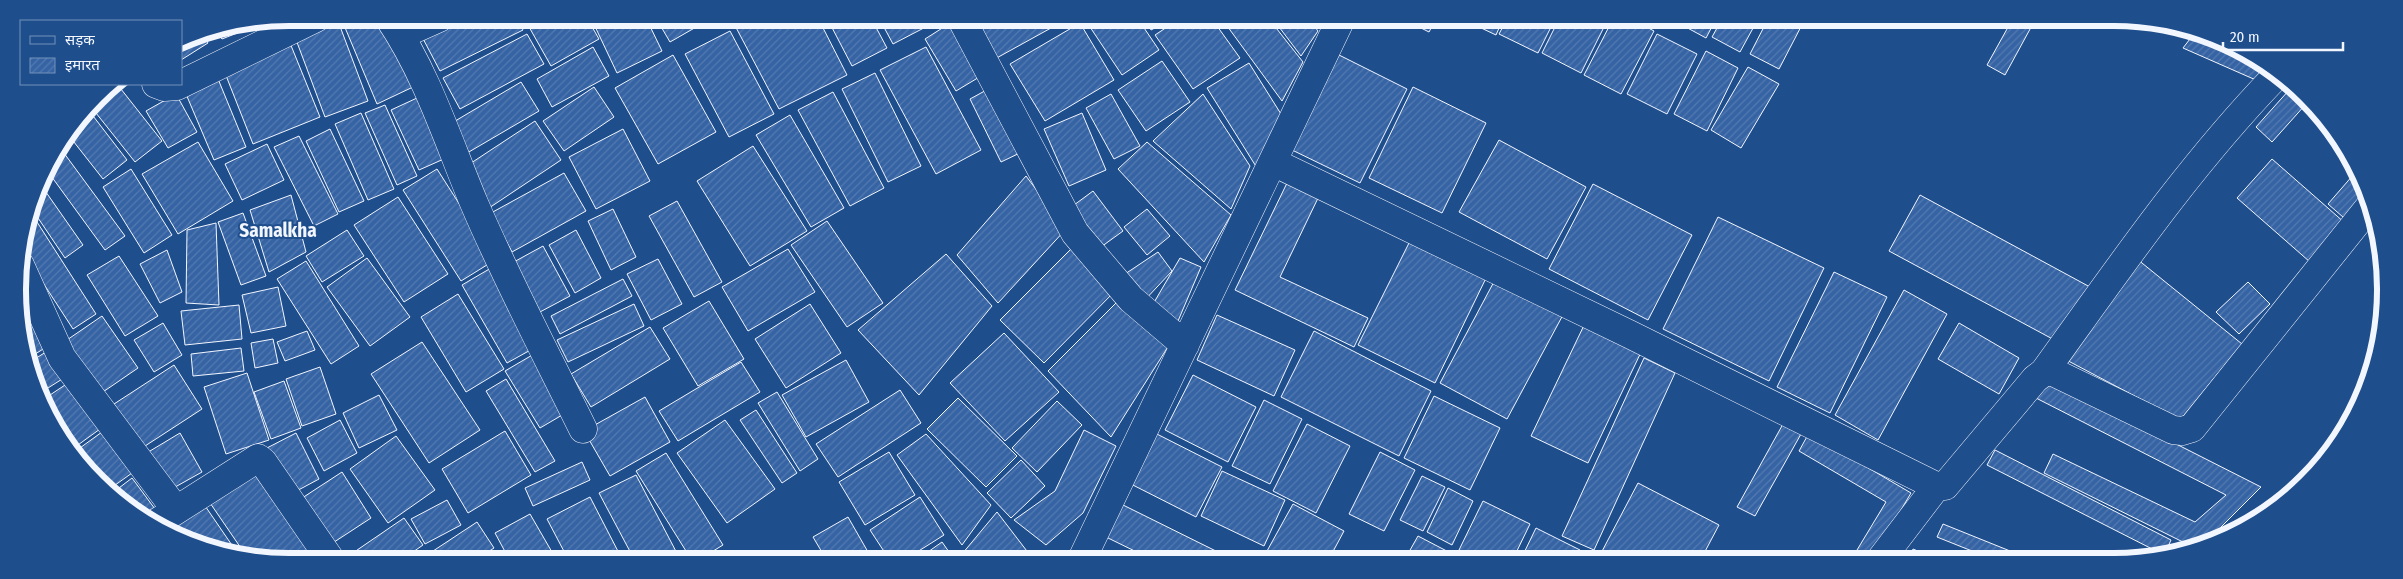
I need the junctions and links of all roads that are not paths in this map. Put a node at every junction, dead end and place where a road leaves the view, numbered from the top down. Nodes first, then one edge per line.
1 (300, 26) edge
2 (395, 26) edge
3 (965, 26) edge
4 (1338, 26) edge
5 (2273, 80) edge
6 (182, 84) edge
7 (159, 85) edge
8 (180, 85) edge
9 (1273, 162) junction
10 (2365, 212) edge
11 (27, 280) edge
12 (1185, 345) junction
13 (2044, 372) junction
14 (582, 429) dead end
15 (1936, 487) junction
16 (164, 518) edge
17 (326, 553) edge
18 (1085, 553) edge
19 (1886, 553) edge

1 - 6 street
2 - 14 street
3 - 12 street
4 - 9 street
5 - 13 street
7 - 8 street
9 - 12 street
9 - 15 street
10 - 13 street
11 - 16 street
12 - 18 street
13 - 15 street
15 - 19 street
16 - 17 street

